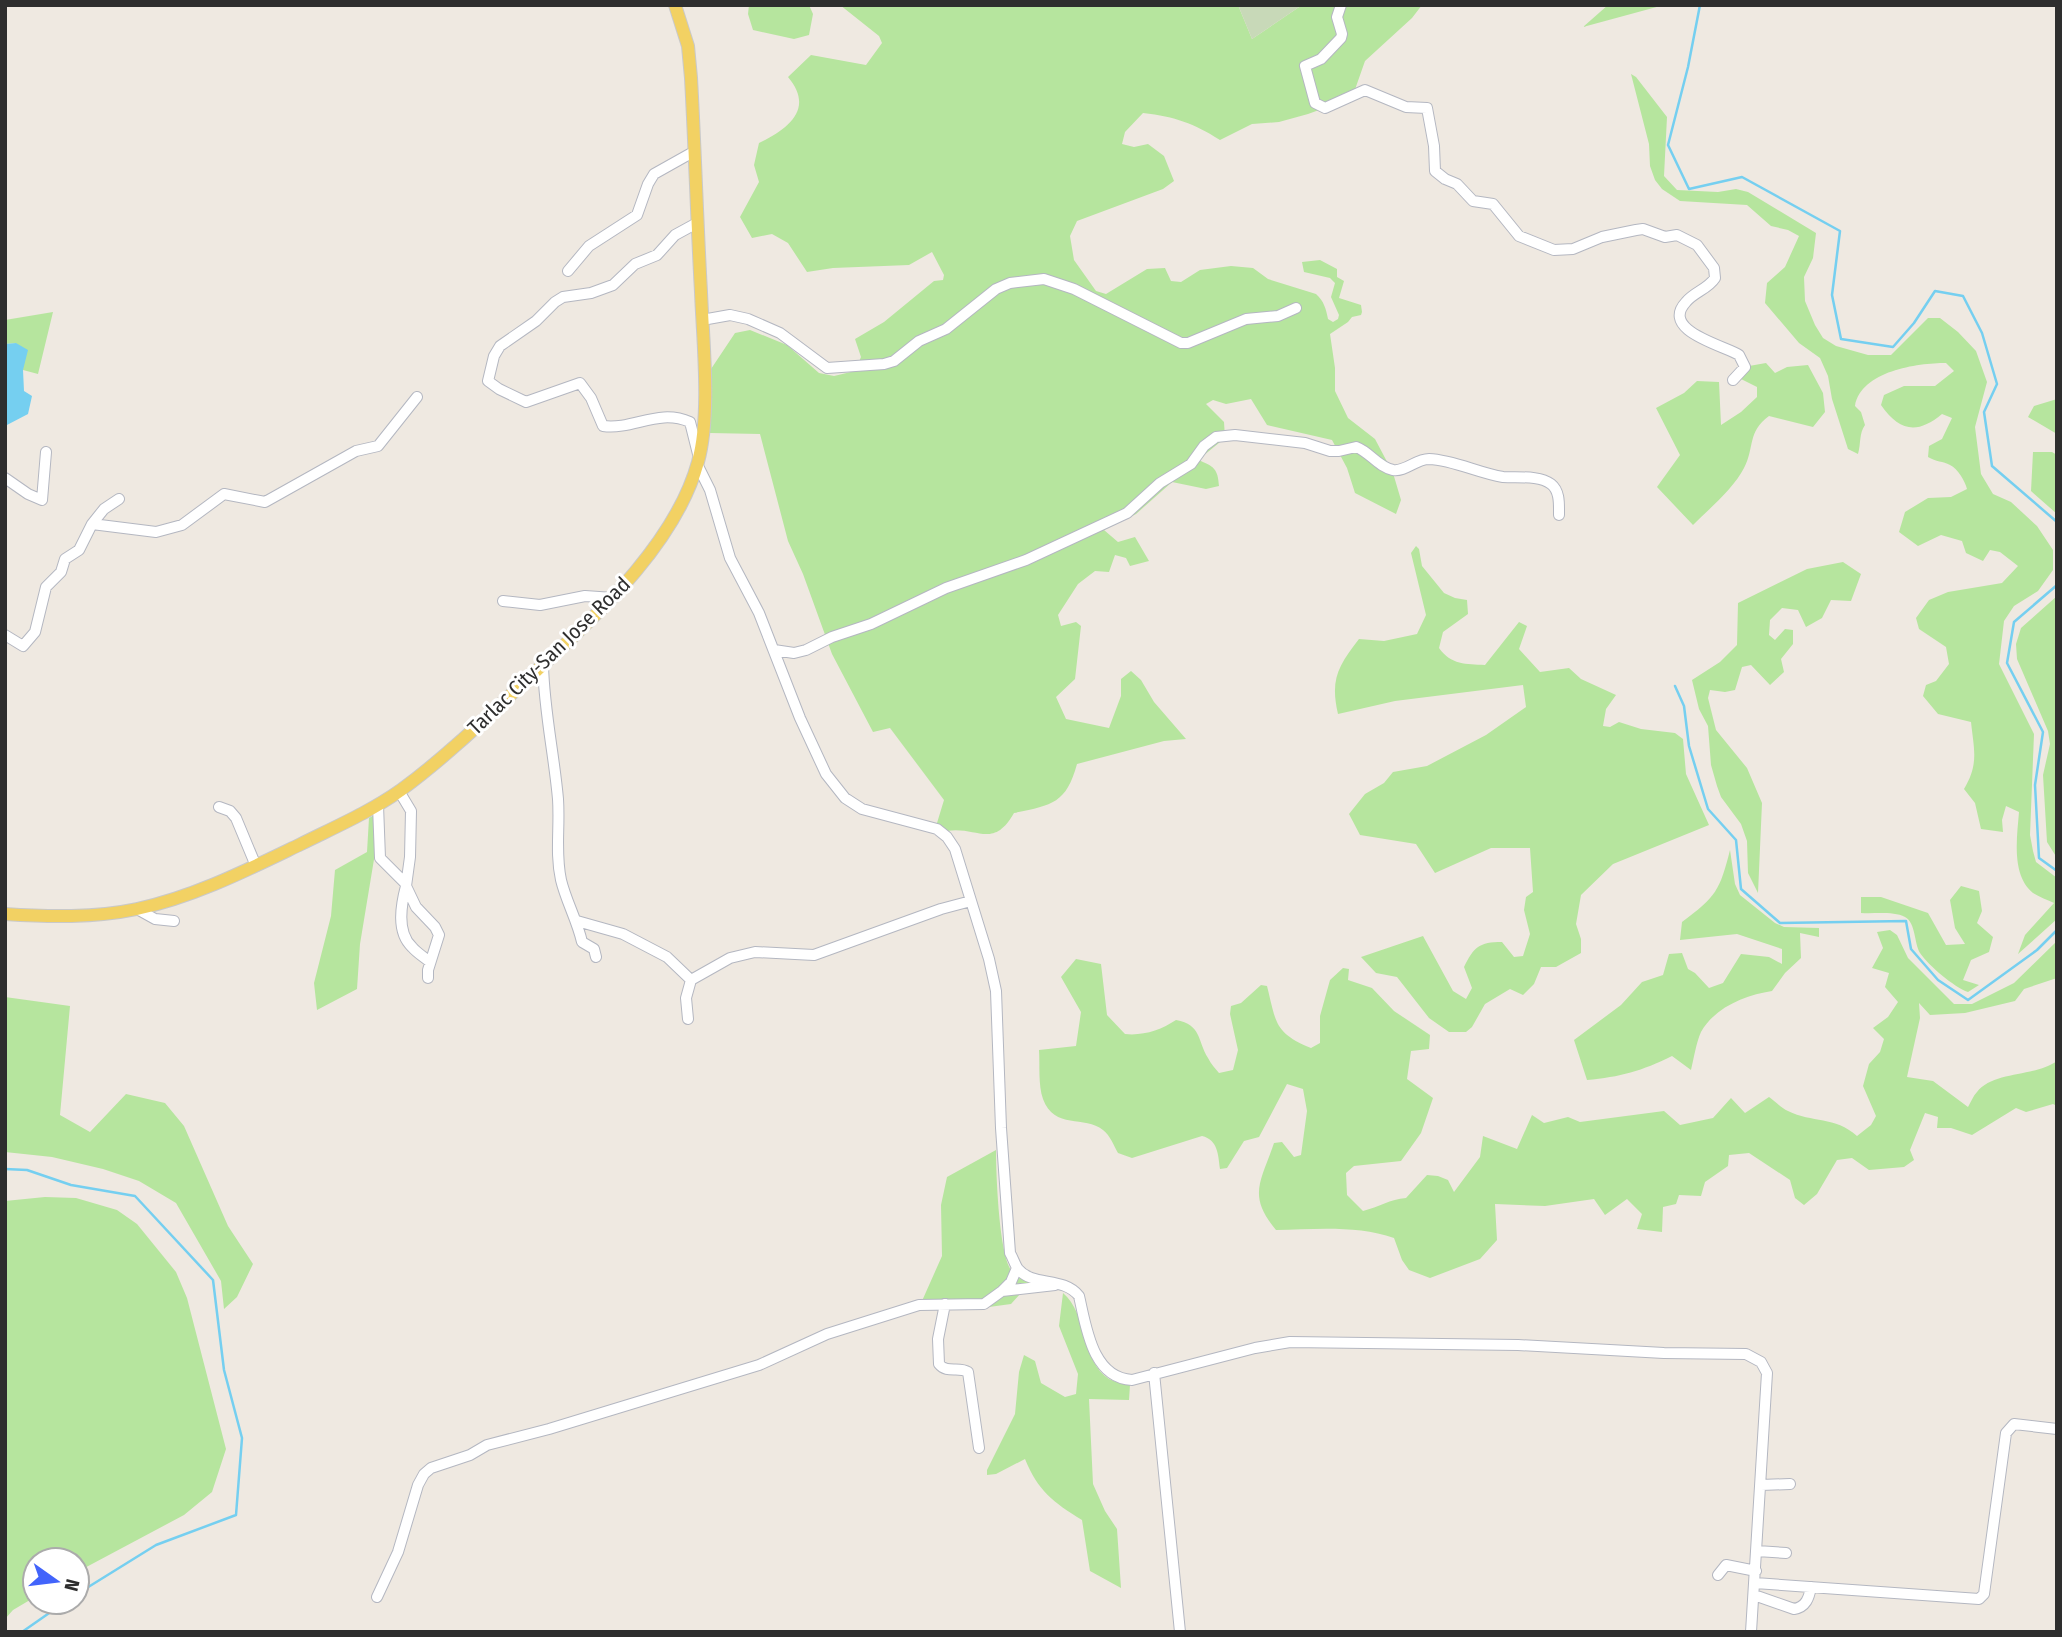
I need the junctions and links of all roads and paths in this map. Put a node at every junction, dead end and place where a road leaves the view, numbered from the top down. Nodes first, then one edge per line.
1 (675, 5) edge
2 (1341, 5) edge
3 (695, 151) junction
4 (697, 222) junction
5 (568, 271) dead end
6 (1296, 309) dead end
7 (702, 320) junction
8 (1733, 380) dead end
9 (417, 397) dead end
10 (46, 452) dead end
11 (698, 461) junction
12 (5, 478) edge
13 (119, 499) dead end
14 (1559, 515) dead end
15 (92, 524) junction
16 (613, 598) junction
17 (503, 601) dead end
18 (5, 635) edge
19 (774, 650) junction
20 (542, 665) junction
21 (399, 791) junction
22 (378, 805) junction
23 (219, 807) dead end
24 (256, 866) junction
25 (405, 885) junction
26 (971, 901) junction
27 (137, 909) junction
28 (5, 914) edge
29 (174, 921) dead end
30 (577, 921) junction
31 (596, 957) dead end
32 (430, 962) junction
33 (428, 978) dead end
34 (691, 980) junction
35 (688, 1018) dead end
36 (1017, 1268) junction
37 (1063, 1284) junction
38 (1002, 1291) junction
39 (945, 1304) junction
40 (1154, 1373) junction
41 (2057, 1429) edge
42 (979, 1448) dead end
43 (1790, 1484) dead end
44 (1761, 1485) junction
45 (1757, 1551) junction
46 (1786, 1553) dead end
47 (1756, 1571) junction
48 (1718, 1575) dead end
49 (1755, 1583) junction
50 (1811, 1587) junction
51 (1754, 1595) junction
52 (377, 1597) dead end
53 (1180, 1632) edge
54 (1751, 1632) edge

1 - 3 main road, Tarlac City-San Jose Road
2 - 8 street
3 - 4 main road, Tarlac City-San Jose Road
3 - 5 street
4 - 7 main road, Tarlac City-San Jose Road
4 - 11 street
6 - 7 street
7 - 11 main road, Tarlac City-San Jose Road
9 - 15 street
10 - 12 street
11 - 16 main road, Tarlac City-San Jose Road
11 - 19 street
13 - 15 street
14 - 19 street
15 - 18 street
16 - 17 street
16 - 20 main road, Tarlac City-San Jose Road
19 - 26 street
20 - 21 main road, Tarlac City-San Jose Road
20 - 30 street
21 - 22 main road, Tarlac City-San Jose Road
21 - 25 street
22 - 24 main road, Tarlac City-San Jose Road
22 - 25 street
23 - 24 street
24 - 27 main road, Tarlac City-San Jose Road
25 - 32 street
25 - 32 street
26 - 34 street
26 - 36 street
27 - 28 main road, Tarlac City-San Jose Road
27 - 29 street
30 - 31 street
30 - 34 street
32 - 33 street
34 - 35 street
36 - 37 street
36 - 38 street
37 - 38 street
37 - 40 street
38 - 39 street
39 - 42 street
39 - 52 street
40 - 44 street
40 - 53 street
41 - 50 street
43 - 44 street
44 - 45 street
45 - 46 street
45 - 47 street
47 - 48 street
47 - 49 street
49 - 50 street
49 - 51 street
50 - 51 street
51 - 54 street

